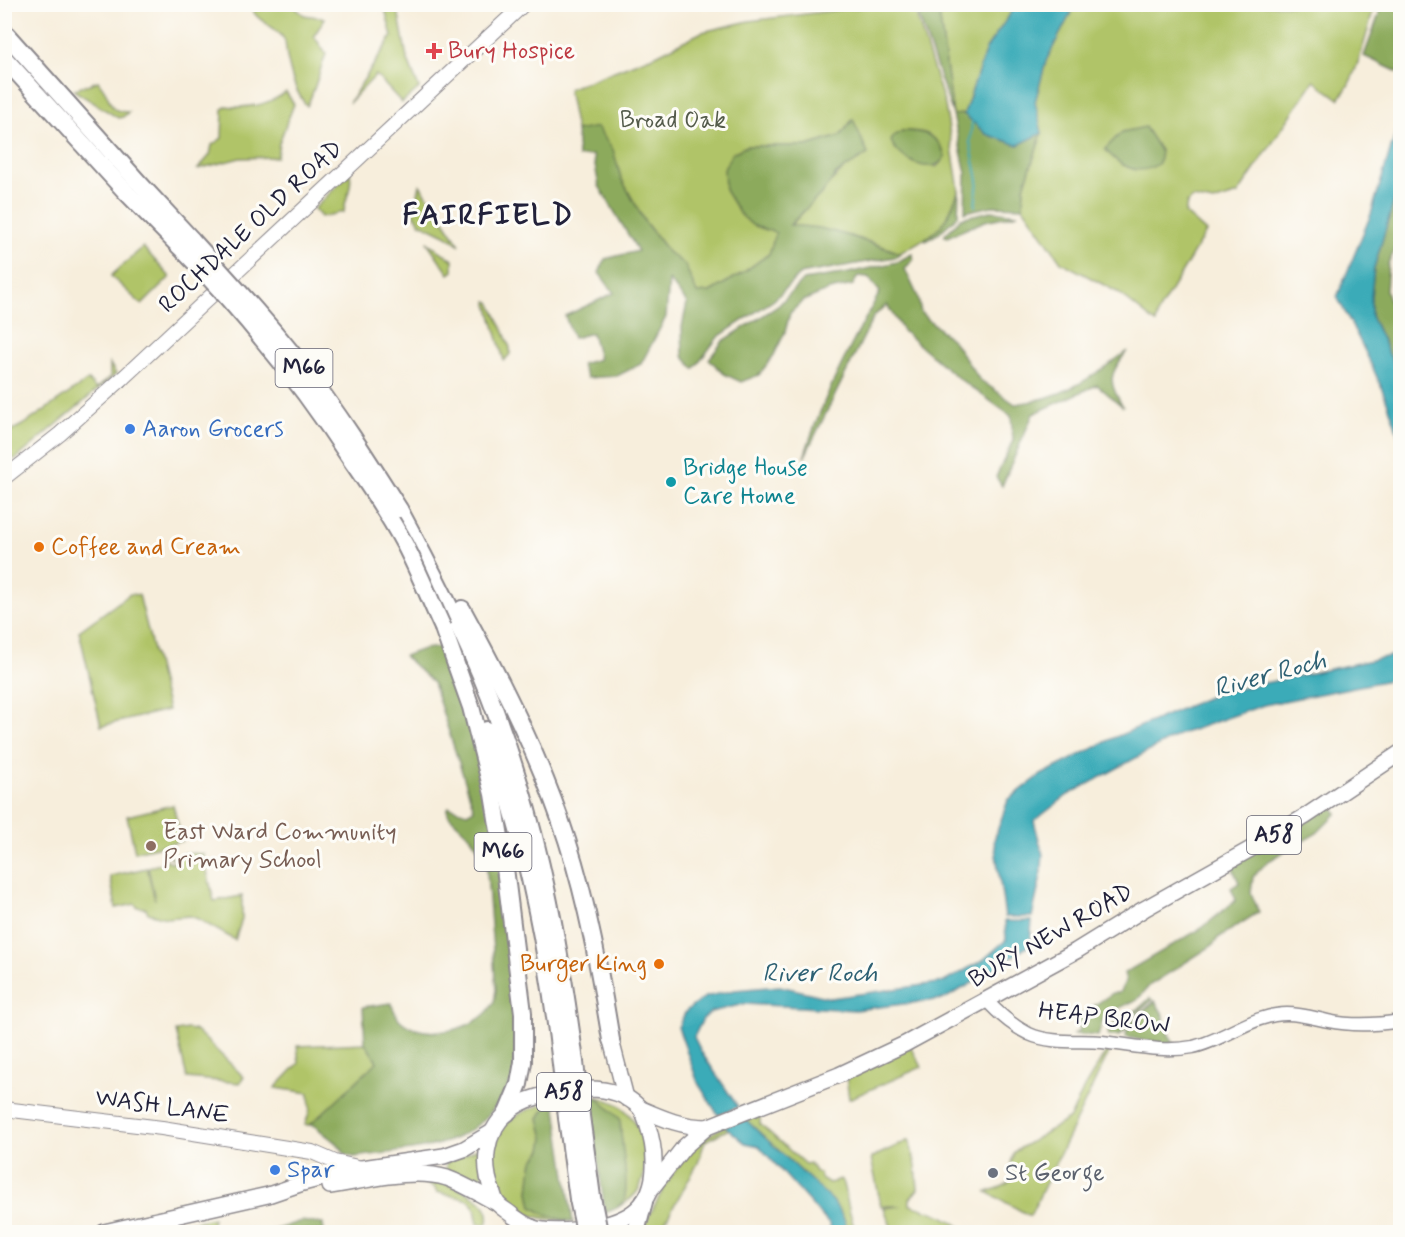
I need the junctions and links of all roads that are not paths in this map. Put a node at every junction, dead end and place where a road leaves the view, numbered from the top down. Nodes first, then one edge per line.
1 (524, 4) edge
2 (4, 33) edge
3 (4, 58) edge
4 (186, 244) junction
5 (5, 478) edge
6 (399, 509) junction
7 (443, 628) junction
8 (1401, 753) edge
9 (986, 1000) junction
10 (1401, 1021) edge
11 (611, 1040) joint
12 (568, 1063) junction
13 (626, 1098) junction
14 (4, 1108) edge
15 (641, 1110) junction
16 (507, 1113) junction
17 (714, 1124) junction
18 (494, 1131) junction
19 (312, 1152) junction
20 (362, 1168) junction
21 (341, 1180) junction
22 (647, 1196) junction
23 (585, 1198) junction
24 (497, 1203) junction
25 (533, 1230) edge
26 (104, 1233) edge
27 (585, 1233) edge
28 (599, 1233) edge
29 (636, 1233) edge

1 - 5 main road, ROCHDALE OLD ROAD
2 - 4 highway, M66
3 - 4 highway, M66
4 - 6 highway, M66, bridge
4 - 7 highway, M66, bridge
6 - 11 highway, M66
6 - 12 highway, M66
7 - 12 highway, M66
7 - 16 highway, M66
8 - 9 highway, BURY NEW ROAD / A58
9 - 10 street, HEAP BROW
9 - 17 highway, BURY NEW ROAD / A58
11 - 13 highway, A58
12 - 23 highway, M66, bridge
13 - 15 highway, A58
13 - 16 highway, A58
14 - 19 main road, WASH LANE
15 - 17 highway, BURY NEW ROAD / A58
15 - 22 highway
16 - 18 highway, A58
17 - 22 highway, BURY NEW ROAD / A58
18 - 20 highway, A58
18 - 24 highway, A58
19 - 20 main road, WASH LANE
19 - 21 main road
20 - 21 highway, A58
21 - 24 highway, A58
21 - 26 highway, A58
22 - 25 highway, A58
22 - 29 highway
23 - 27 highway, M66, bridge
23 - 28 highway, M66, bridge
24 - 25 highway, A58

